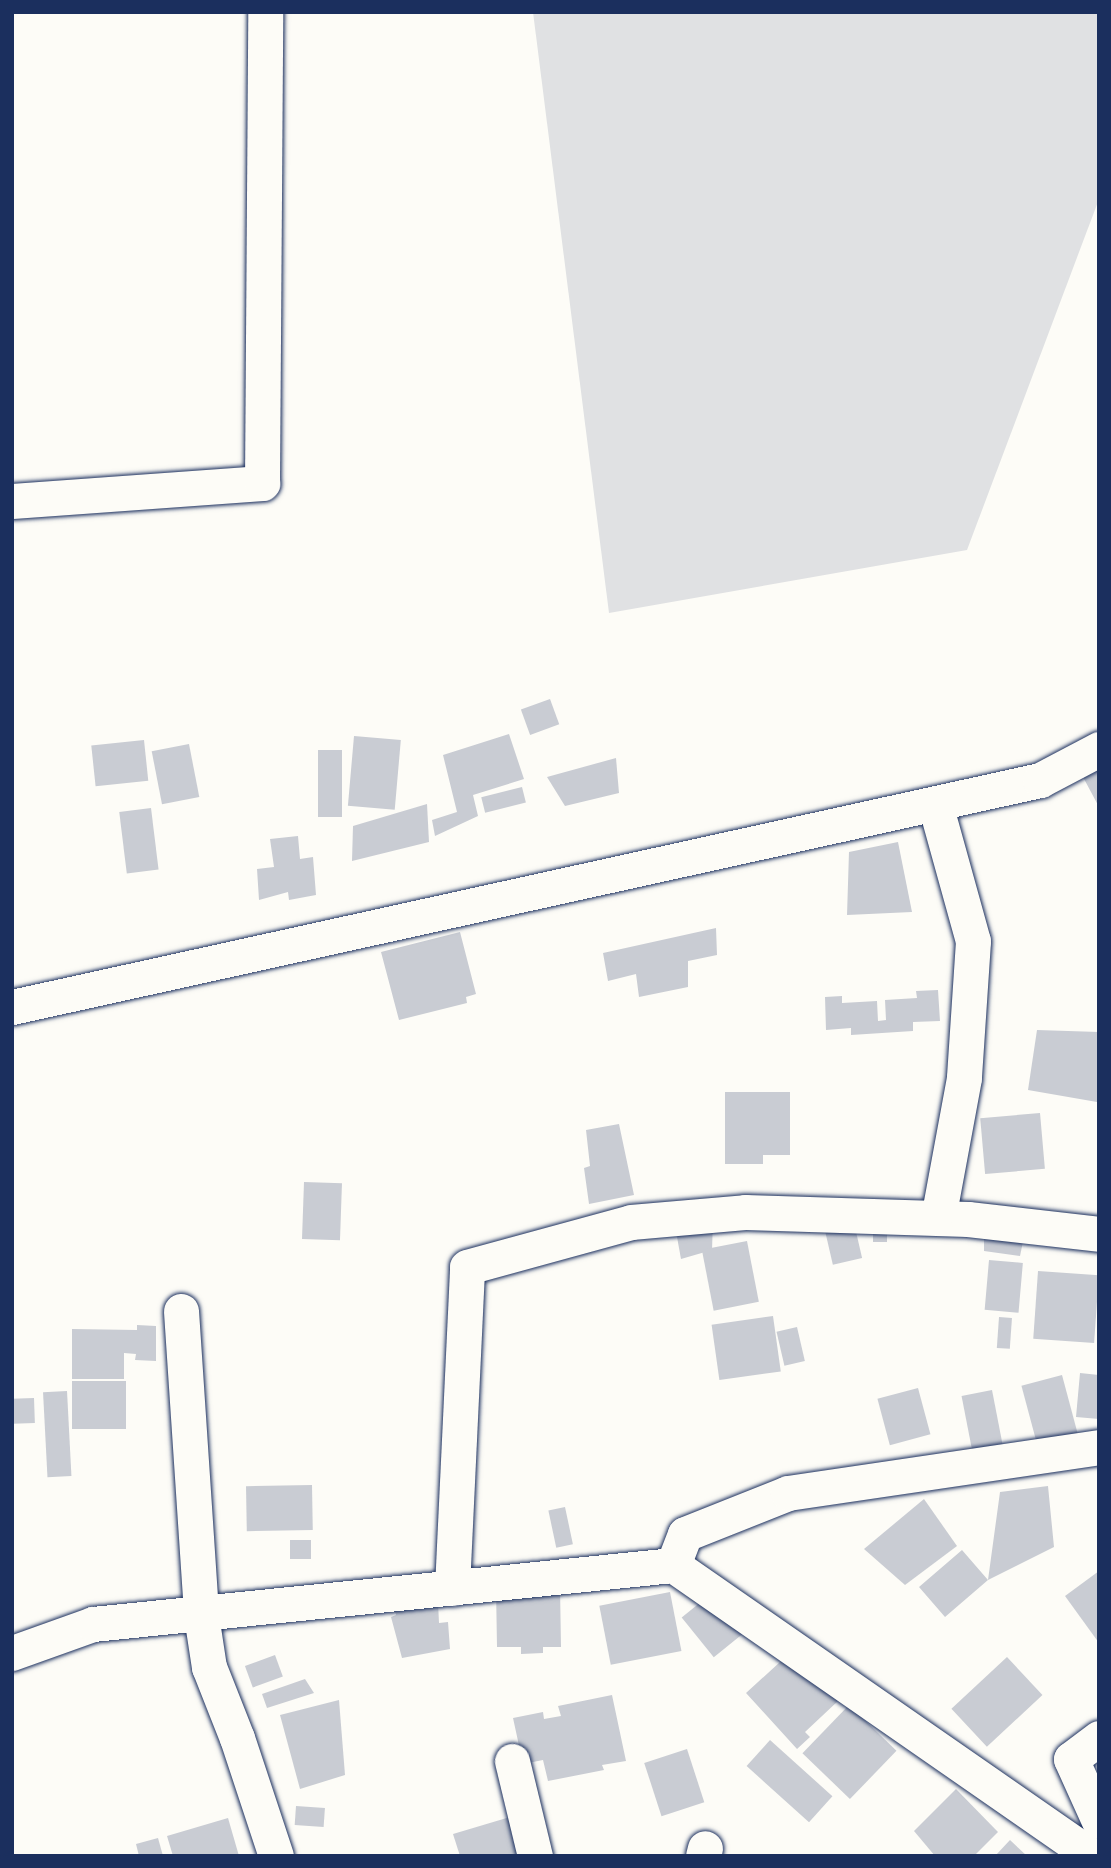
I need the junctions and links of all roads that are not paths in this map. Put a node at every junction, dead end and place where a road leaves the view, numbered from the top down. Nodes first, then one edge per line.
1 (265, 12) edge
2 (12, 501) edge
3 (1099, 749) edge
4 (934, 804) junction
5 (12, 1007) edge
6 (938, 1218) junction
7 (1099, 1234) edge
8 (181, 1311) dead end
9 (1099, 1447) edge
10 (673, 1565) junction
11 (452, 1588) junction
12 (201, 1615) junction
13 (12, 1653) edge
14 (1099, 1738) edge
15 (512, 1761) dead end
16 (1099, 1821) edge
17 (276, 1856) edge
18 (535, 1856) edge
19 (1092, 1856) edge

1 - 2 street
3 - 4 street
4 - 5 street
4 - 6 street
6 - 7 street
6 - 11 street
8 - 12 street
9 - 10 street
10 - 11 street
10 - 19 street
11 - 12 street
12 - 13 street
12 - 17 street
14 - 16 street
15 - 18 street

